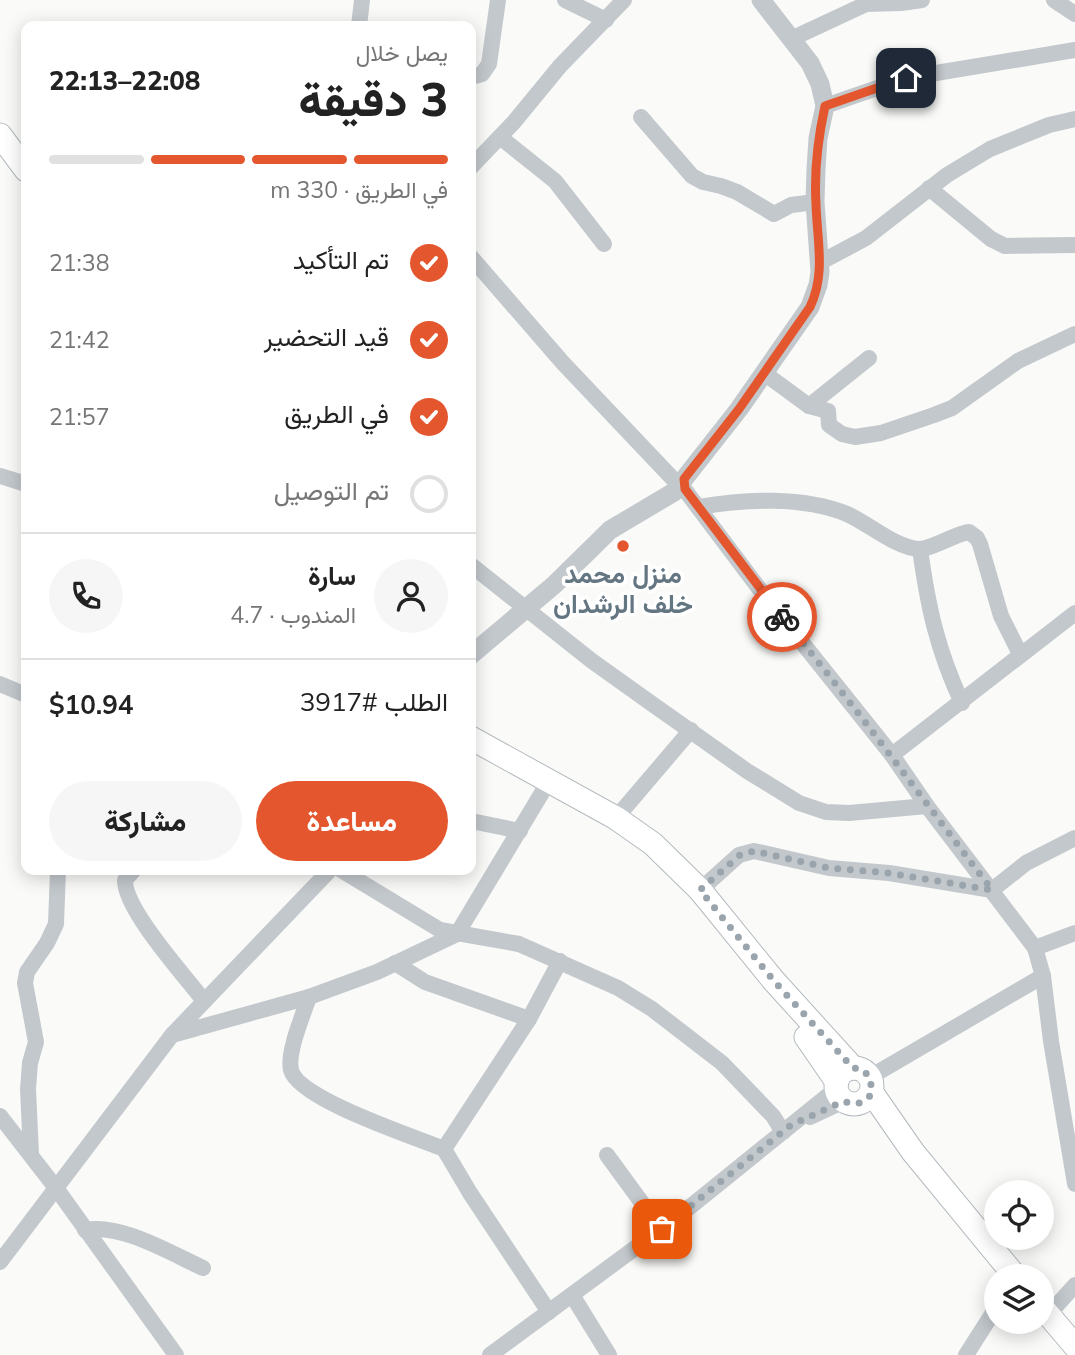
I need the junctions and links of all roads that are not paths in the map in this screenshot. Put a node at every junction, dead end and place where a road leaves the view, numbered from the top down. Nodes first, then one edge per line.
1 (362, 0) edge
2 (498, 0) edge
3 (565, 0) edge
4 (624, 0) edge
5 (761, 0) edge
6 (922, 0) edge
7 (1054, 0) edge
8 (1075, 15) edge
9 (606, 20) junction
10 (360, 21) edge
11 (792, 39) junction
12 (1075, 50) edge
13 (476, 76) edge
14 (825, 106) junction
15 (0, 117) edge
16 (641, 117) dead end
17 (1075, 119) edge
18 (0, 135) edge
19 (500, 137) junction
20 (21, 143) edge
21 (476, 162) edge
22 (21, 163) edge
23 (929, 188) junction
24 (816, 202) junction
25 (604, 244) dead end
26 (1075, 245) edge
27 (476, 263) edge
28 (819, 263) junction
29 (1075, 334) edge
30 (869, 359) dead end
31 (764, 373) junction
32 (809, 406) junction
33 (0, 476) edge
34 (21, 482) edge
35 (679, 485) junction
36 (699, 507) junction
37 (920, 549) junction
38 (476, 569) edge
39 (525, 608) junction
40 (1075, 613) edge
41 (476, 651) edge
42 (1020, 654) junction
43 (0, 684) edge
44 (21, 693) edge
45 (962, 702) junction
46 (691, 730) junction
47 (476, 741) edge
48 (476, 754) edge
49 (892, 755) junction
50 (543, 791) junction
51 (926, 806) junction
52 (615, 818) junction
53 (476, 822) edge
54 (520, 831) junction
55 (1075, 838) edge
56 (58, 875) edge
57 (130, 875) edge
58 (325, 875) edge
59 (349, 875) edge
60 (700, 890) junction
61 (992, 890) junction
62 (1075, 933) edge
63 (457, 934) junction
64 (1035, 948) junction
65 (560, 961) junction
66 (395, 963) junction
67 (1043, 976) junction
68 (309, 997) junction
69 (204, 1001) junction
70 (528, 1019) junction
71 (172, 1035) junction
72 (853, 1088) junction
73 (0, 1116) edge
74 (787, 1128) junction
75 (444, 1149) junction
76 (31, 1154) junction
77 (607, 1155) dead end
78 (1075, 1184) edge
79 (56, 1188) junction
80 (662, 1229) junction
81 (85, 1230) junction
82 (0, 1262) edge
83 (989, 1264) edge
84 (1004, 1264) edge
85 (203, 1268) dead end
86 (1075, 1286) edge
87 (572, 1295) junction
88 (1054, 1304) edge
89 (549, 1312) junction
90 (1054, 1326) edge
91 (984, 1327) edge
92 (1054, 1334) edge
93 (1075, 1346) edge
94 (176, 1355) edge
95 (490, 1355) edge
96 (609, 1355) edge
97 (966, 1355) edge
98 (1066, 1355) edge

1 - 10 street
2 - 13 street
3 - 9 street
4 - 9 street
5 - 11 street
6 - 11 street
7 - 8 street
9 - 19 street
11 - 14 street
12 - 14 street
14 - 24 street
15 - 20 main road
16 - 24 street
17 - 23 street
18 - 22 main road
19 - 21 street
19 - 25 street
23 - 26 street
23 - 28 street
24 - 28 street
27 - 35 street
28 - 31 street
29 - 32 street
30 - 32 street
31 - 32 street
31 - 35 street
33 - 34 street
35 - 36 street
35 - 39 street
36 - 37 street
36 - 49 street
37 - 42 street
37 - 45 street
38 - 39 street
39 - 41 street
39 - 46 street
40 - 42 street
42 - 45 street
43 - 44 street
45 - 49 street
46 - 51 street
46 - 52 street
47 - 52 main road
48 - 50 main road
49 - 51 street
50 - 54 street
50 - 72 main road
51 - 61 street
52 - 60 main road
53 - 54 street
54 - 63 street
55 - 61 street
56 - 76 street
57 - 69 street
58 - 69 street
59 - 63 street
60 - 61 street
60 - 72 main road
61 - 64 street
62 - 64 street
63 - 65 street
63 - 66 street
64 - 67 street
65 - 70 street
65 - 74 street
66 - 68 street
66 - 70 street
67 - 72 street
67 - 78 street
68 - 71 street
68 - 75 street
69 - 71 street
70 - 75 street
71 - 79 street
72 - 74 street
72 - 83 main road
72 - 84 main road
73 - 76 street
74 - 80 street
75 - 89 street
76 - 79 street
77 - 80 street
79 - 81 street
79 - 82 street
80 - 87 street
81 - 85 street
81 - 94 street
86 - 88 street
87 - 89 street
87 - 96 street
89 - 95 street
90 - 93 main road
91 - 97 street
92 - 98 main road

